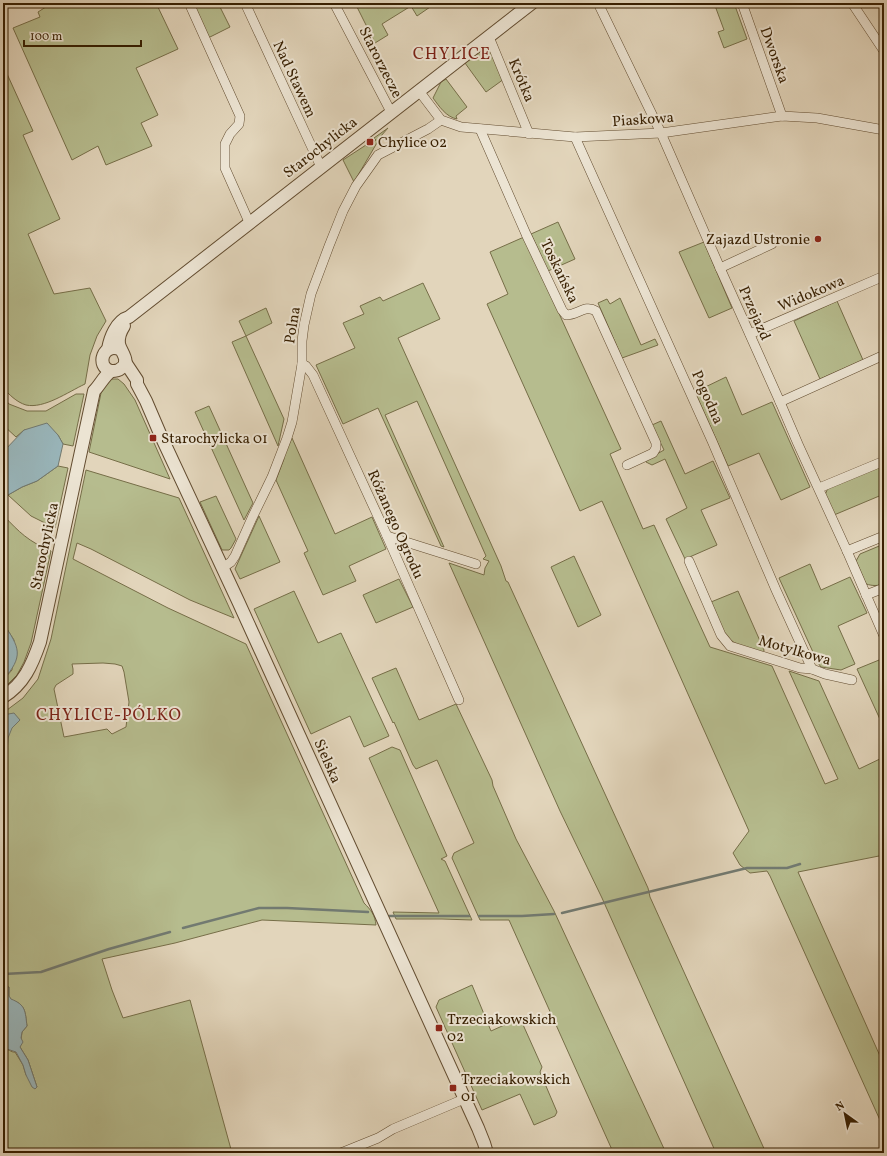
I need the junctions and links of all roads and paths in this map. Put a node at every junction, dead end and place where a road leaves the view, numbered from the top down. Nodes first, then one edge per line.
1 (189, 3) edge
2 (245, 3) edge
3 (334, 3) edge
4 (532, 3) edge
5 (598, 3) edge
6 (742, 3) edge
7 (852, 3) edge
8 (489, 37) junction
9 (884, 51) edge
10 (419, 91) junction
11 (391, 112) junction
12 (782, 116) junction
13 (441, 120) junction
14 (480, 129) junction
15 (884, 130) edge
16 (661, 133) junction
17 (529, 134) junction
18 (575, 137) junction
19 (321, 167) junction
20 (249, 222) junction
21 (772, 244) dead end
22 (720, 268) junction
23 (884, 276) edge
24 (129, 317) junction
25 (750, 334) junction
26 (108, 349) junction
27 (121, 350) junction
28 (884, 356) edge
29 (125, 362) junction
30 (302, 364) junction
31 (110, 368) junction
32 (137, 384) junction
33 (780, 402) junction
34 (884, 461) edge
35 (627, 465) dead end
36 (819, 488) junction
37 (387, 536) junction
38 (884, 536) edge
39 (847, 551) junction
40 (689, 561) dead end
41 (476, 564) dead end
42 (222, 568) junction
43 (884, 588) edge
44 (866, 595) junction
45 (884, 636) edge
46 (812, 669) junction
47 (852, 680) dead end
48 (3, 697) edge
49 (459, 700) dead end
50 (464, 1099) junction
51 (341, 1153) edge
52 (487, 1153) edge

1 - 20 street
2 - 19 street, Nad Stawem
3 - 11 street, Starorzecze
4 - 8 street, Starochylicka
5 - 16 street, Przejazd
6 - 12 street, Dworska
7 - 9 street
8 - 10 street, Starochylicka
8 - 17 street, Krótka
10 - 11 street, Starochylicka
10 - 13 street
11 - 19 street, Starochylicka
12 - 15 street, Piaskowa
12 - 16 street, Piaskowa
13 - 14 street, Piaskowa
13 - 30 street, Polna
14 - 17 street, Piaskowa
14 - 35 street, Toskańska
16 - 18 street, Piaskowa
16 - 22 street, Przejazd
17 - 18 street, Piaskowa
18 - 46 street, Pogodna
19 - 20 street, Starochylicka
20 - 24 street, Starochylicka
21 - 22 street
22 - 25 street, Przejazd
23 - 25 street, Widokowa
24 - 26 street, Starochylicka
24 - 27 street, Starochylicka
25 - 33 street, Przejazd
26 - 27 street
26 - 31 street, Starochylicka
27 - 29 street, Starochylicka
28 - 33 street
29 - 31 street, Starochylicka
29 - 32 street, Sielska
30 - 37 street, Różanego Ogrodu
30 - 42 street, Polna
31 - 32 street, Sielska
31 - 48 street, Starochylicka
32 - 42 street, Sielska
33 - 36 street, Przejazd
34 - 36 street
36 - 39 street, Przejazd
37 - 41 street
37 - 49 street, Różanego Ogrodu
38 - 39 street
39 - 44 street, Przejazd
40 - 46 street, Motylkowa
42 - 50 street, Sielska
43 - 44 street
44 - 45 street, Przejazd
46 - 47 street, Motylkowa
50 - 51 street
50 - 52 street, Sielska

